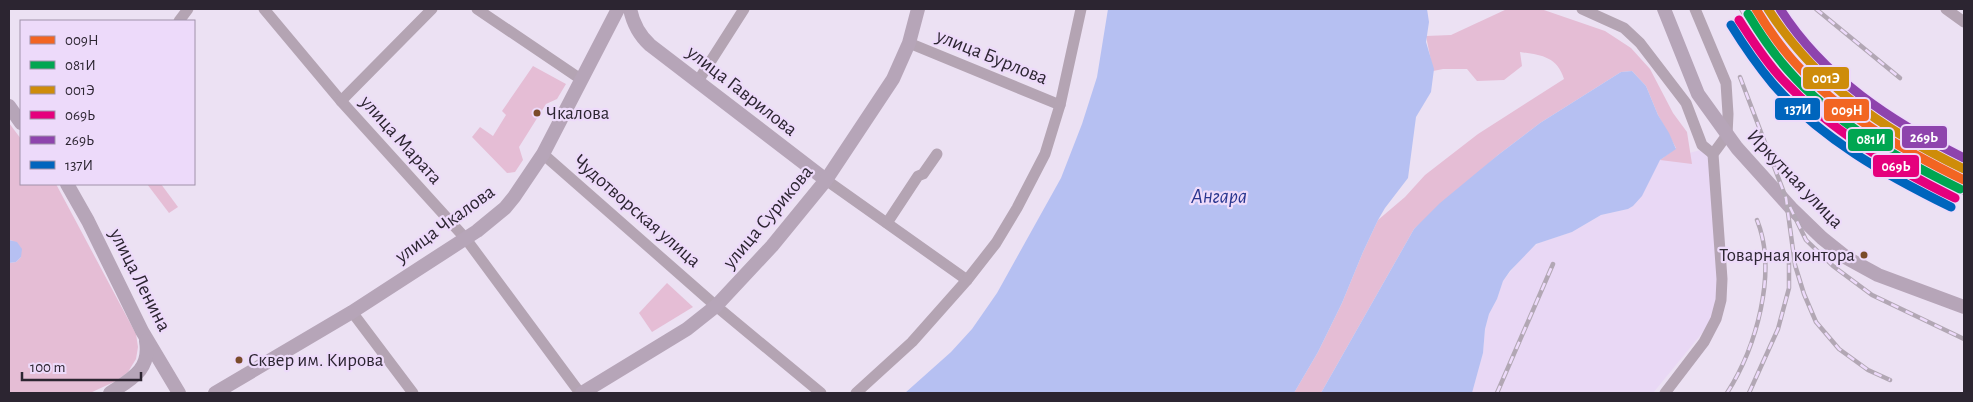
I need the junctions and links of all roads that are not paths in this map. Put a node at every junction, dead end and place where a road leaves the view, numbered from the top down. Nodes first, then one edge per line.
1 (188, 9) edge
2 (264, 9) edge
3 (432, 9) edge
4 (477, 9) edge
5 (618, 9) edge
6 (630, 9) edge
7 (744, 9) edge
8 (918, 9) edge
9 (1081, 9) edge
10 (1582, 9) edge
11 (1664, 9) edge
12 (1695, 9) edge
13 (1946, 9) edge
14 (180, 20) edge
15 (1964, 22) edge
16 (909, 43) junction
17 (582, 80) junction
18 (698, 81) junction
19 (341, 101) junction
20 (1060, 105) junction
21 (9, 106) edge
22 (20, 122) edge
23 (1727, 135) junction
24 (543, 154) junction
25 (937, 154) dead end
26 (1714, 154) junction
27 (826, 180) junction
28 (67, 185) edge
29 (887, 223) junction
30 (466, 239) junction
31 (967, 280) junction
32 (716, 306) junction
33 (1964, 307) edge
34 (352, 312) junction
35 (146, 338) junction
36 (110, 393) edge
37 (179, 393) edge
38 (215, 393) edge
39 (413, 393) edge
40 (581, 393) edge
41 (821, 393) edge
42 (856, 393) edge
43 (1665, 393) edge

1 - 14 street
2 - 19 street, улица Марата
3 - 19 street
4 - 17 street
5 - 17 main road, улица Чкалова
6 - 18 main road, улица Гаврилова
7 - 18 street
8 - 16 main road, улица Сурикова
9 - 20 street
10 - 26 street
11 - 23 main road, Иркутная улица
12 - 23 street
13 - 15 street
16 - 20 street, улица Бурлова
16 - 27 main road, улица Сурикова
17 - 24 main road, улица Чкалова
18 - 27 main road, улица Гаврилова
19 - 30 street, улица Марата
20 - 31 street
21 - 22 main road
23 - 26 street
23 - 33 main road, Иркутная улица
24 - 30 main road, улица Чкалова
24 - 32 street, Чудотворская улица
25 - 29 street
26 - 43 street
27 - 29 street, улица Гаврилова
27 - 32 main road, улица Сурикова
28 - 35 main road, улица Ленина
29 - 31 street, улица Гаврилова
30 - 34 main road, улица Чкалова
30 - 40 street, улица Марата
31 - 42 street
32 - 40 main road, улица Сурикова
32 - 41 street, Чудотворская улица
34 - 38 main road, улица Чкалова
34 - 39 street
35 - 36 main road
35 - 37 main road, улица Ленина

